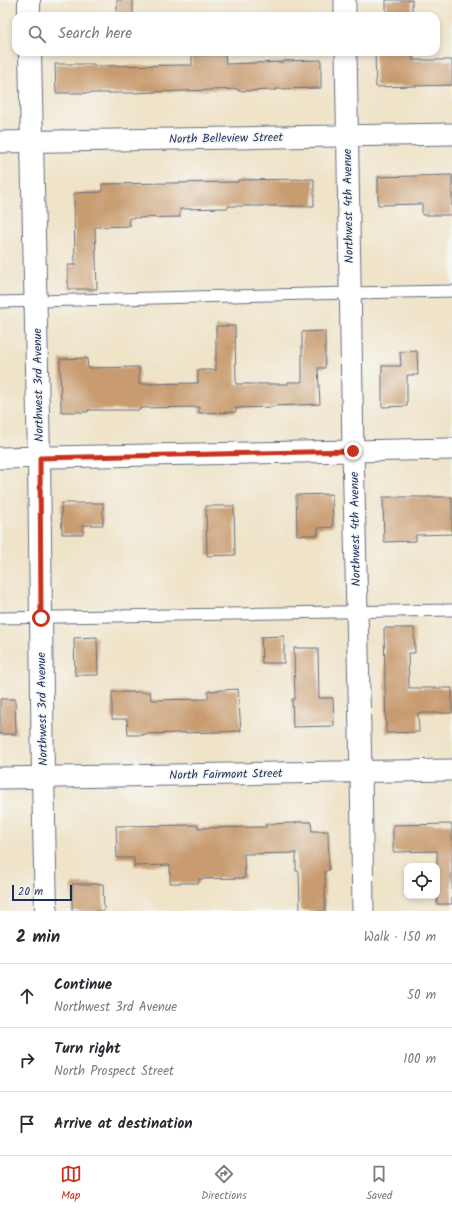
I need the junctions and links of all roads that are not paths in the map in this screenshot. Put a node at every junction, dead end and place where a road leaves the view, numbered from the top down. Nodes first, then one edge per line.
1 (29, 0) edge
2 (345, 0) edge
3 (29, 12) edge
4 (345, 12) edge
5 (30, 56) edge
6 (346, 56) edge
7 (452, 134) edge
8 (347, 136) junction
9 (32, 141) junction
10 (0, 142) edge
11 (452, 291) edge
12 (350, 293) junction
13 (36, 301) junction
14 (0, 302) edge
15 (452, 449) edge
16 (353, 451) junction
17 (0, 458) edge
18 (40, 458) junction
19 (452, 610) edge
20 (357, 611) junction
21 (0, 618) edge
22 (41, 618) junction
23 (452, 770) edge
24 (361, 771) junction
25 (43, 777) junction
26 (0, 778) edge
27 (46, 911) edge
28 (362, 911) edge

1 - 3 street
2 - 4 street
5 - 9 street, Northwest 3rd Avenue
6 - 8 street, Northwest 4th Avenue
7 - 8 street, North Belleview Street
8 - 9 street, North Belleview Street
8 - 12 street, Northwest 4th Avenue
9 - 10 street, North Belleview Street
9 - 13 street, Northwest 3rd Avenue
11 - 12 lane
12 - 13 lane
12 - 16 street, Northwest 4th Avenue
13 - 14 lane
13 - 18 street, Northwest 3rd Avenue
15 - 16 street
16 - 18 street
16 - 20 street, Northwest 4th Avenue
17 - 18 street
18 - 22 street, Northwest 3rd Avenue
19 - 20 lane
20 - 22 lane
20 - 24 street, Northwest 4th Avenue
21 - 22 lane
22 - 25 street, Northwest 3rd Avenue
23 - 24 street, North Fairmont Street
24 - 25 street, North Fairmont Street
24 - 28 street, Northwest 4th Avenue
25 - 26 street, North Fairmont Street
25 - 27 street, Northwest 3rd Avenue

